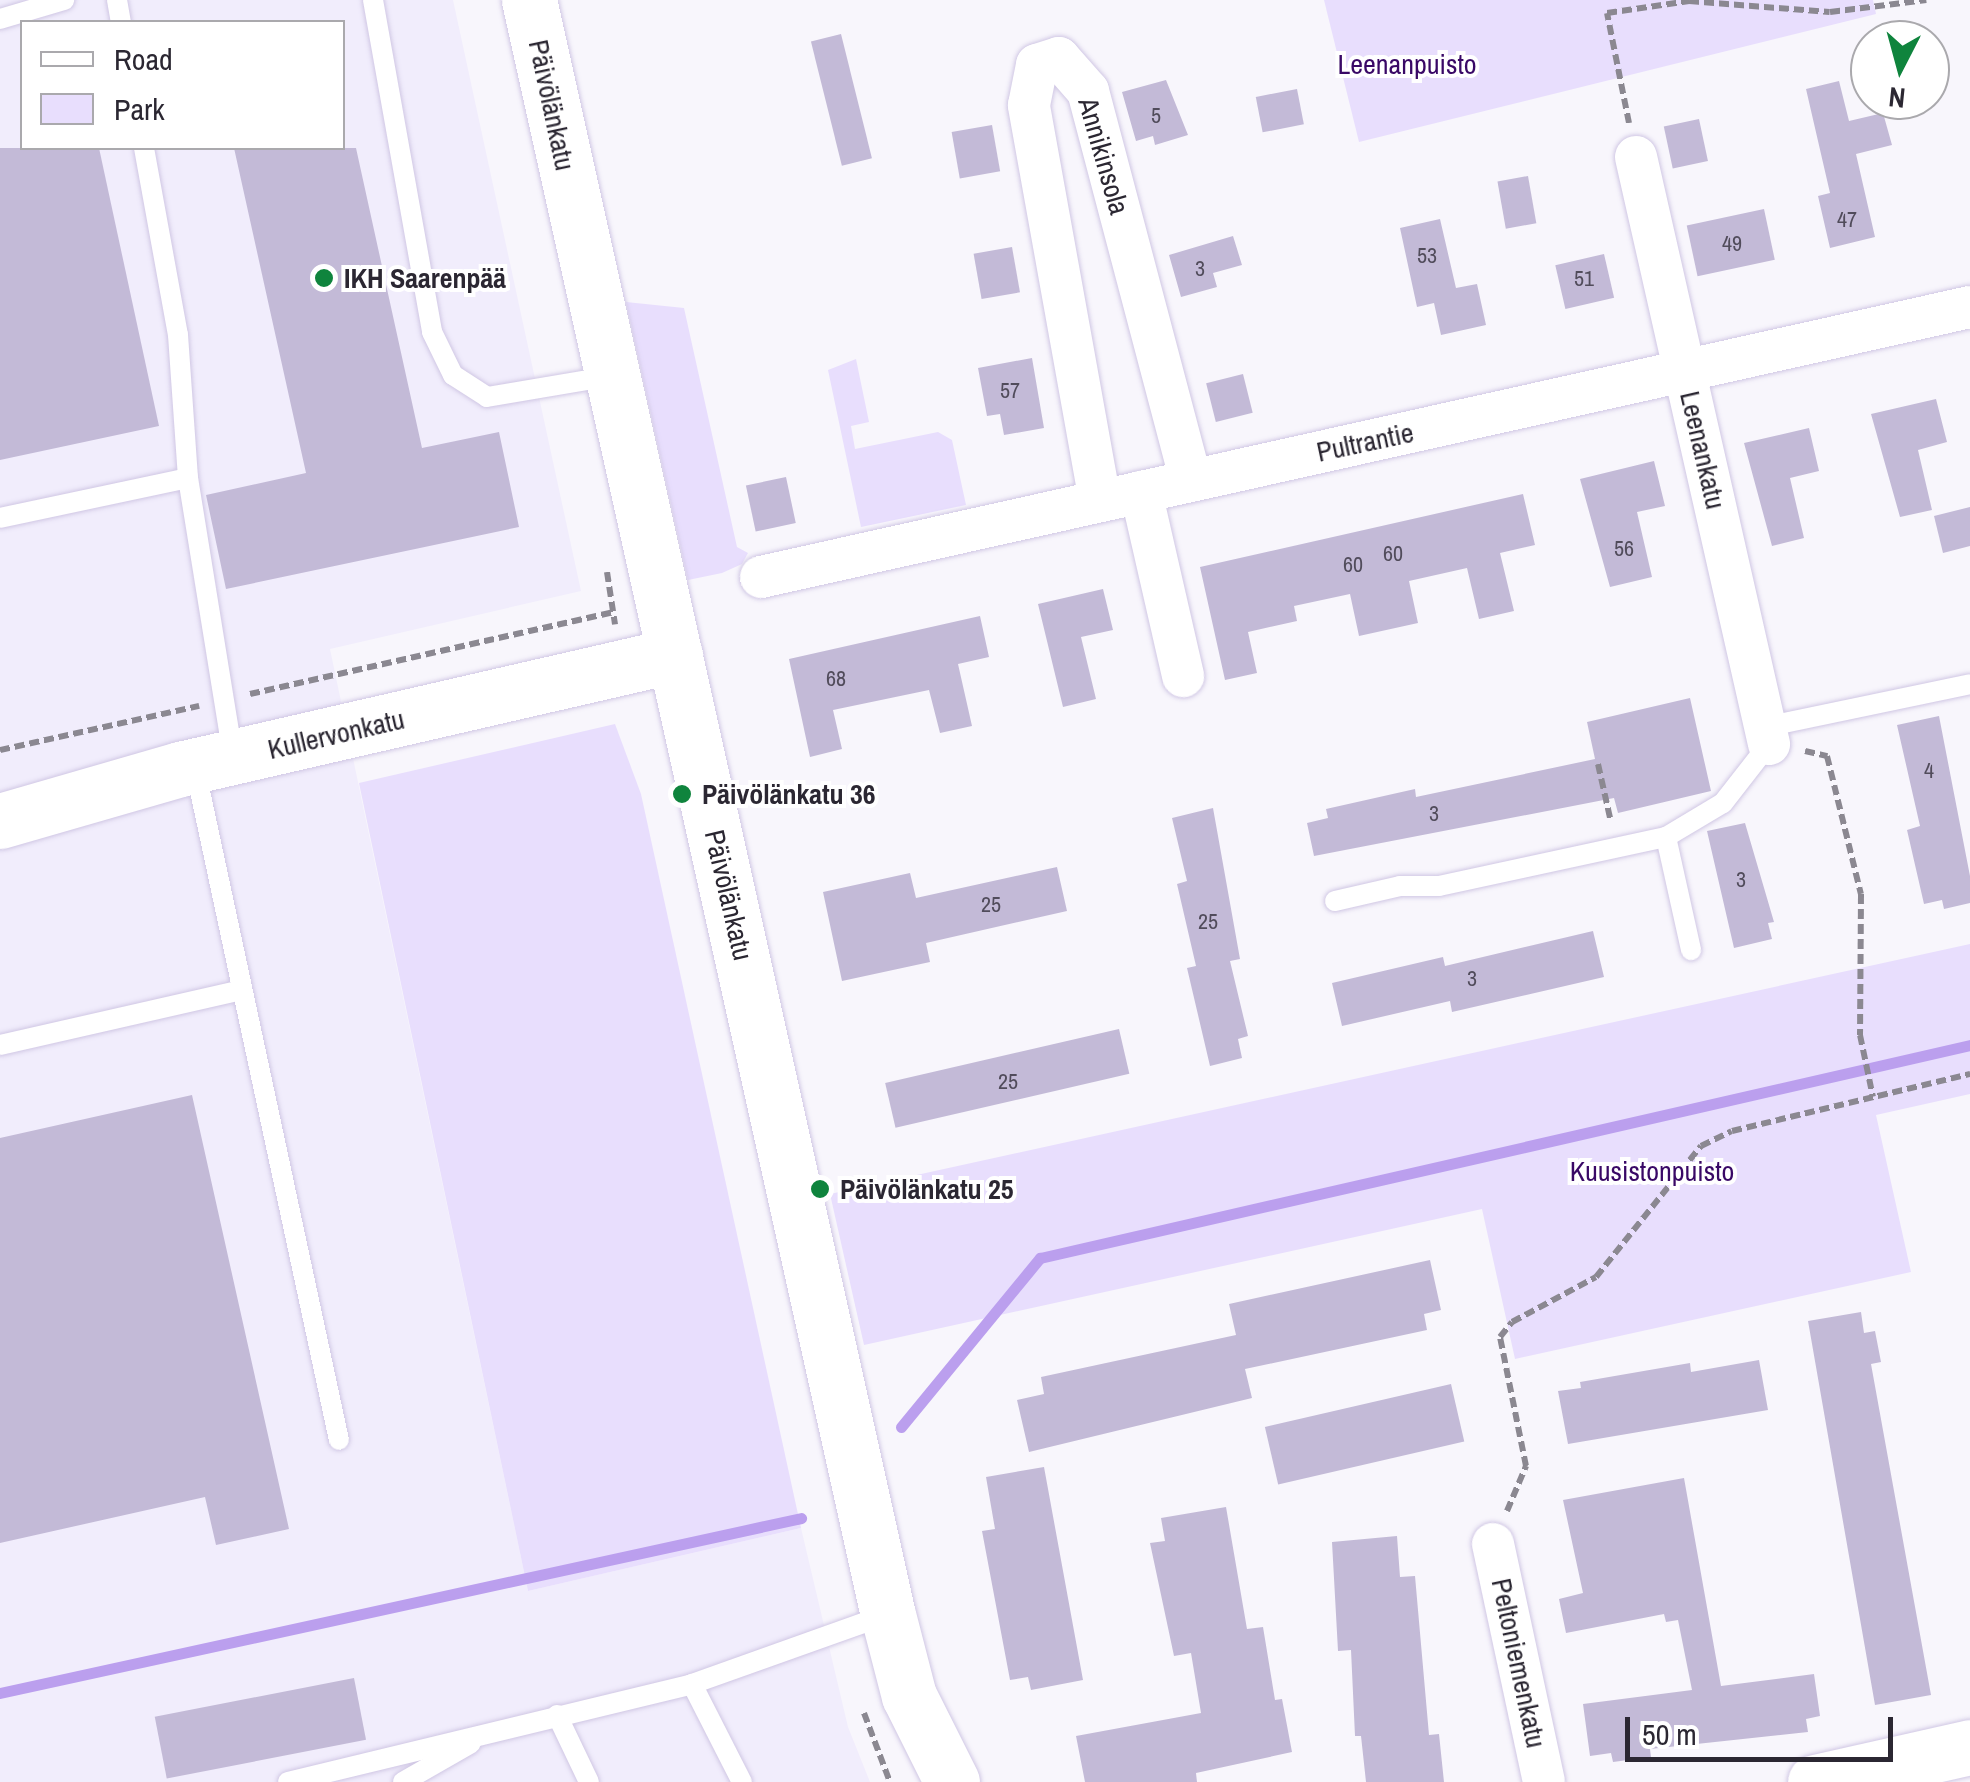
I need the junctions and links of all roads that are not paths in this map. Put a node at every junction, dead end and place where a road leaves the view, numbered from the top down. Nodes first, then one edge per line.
1 (64, 0) edge
2 (373, 0) edge
3 (529, 0) edge
4 (0, 19) edge
5 (144, 150) edge
6 (1636, 157) road end
7 (1970, 307) edge
8 (1684, 370) junction
9 (613, 376) junction
10 (188, 478) junction
11 (1191, 481) junction
12 (1141, 492) junction
13 (1100, 501) junction
14 (0, 518) edge
15 (761, 577) dead end
16 (675, 655) junction
17 (1182, 676) dead end
18 (1970, 684) edge
19 (1767, 736) junction
20 (214, 762) junction
21 (0, 821) edge
22 (1666, 837) junction
23 (1335, 901) dead end
24 (1691, 950) dead end
25 (242, 990) junction
26 (0, 1045) edge
27 (339, 1440) dead end
28 (1493, 1544) road end
29 (888, 1615) junction
30 (692, 1684) junction
31 (557, 1715) junction
32 (490, 1731) junction
33 (1970, 1747) edge
34 (288, 1782) edge
35 (404, 1782) edge
36 (589, 1782) edge
37 (742, 1782) edge
38 (952, 1782) edge
39 (1544, 1782) edge
40 (1816, 1782) edge

1 - 4 lane
2 - 9 lane
3 - 9 street, Päivölänkatu
5 - 10 lane
6 - 8 street, Leenankatu
7 - 8 street, Pultrantie
8 - 11 street, Pultrantie
8 - 19 street, Leenankatu
9 - 16 street, Päivölänkatu
10 - 14 lane
10 - 20 lane
11 - 12 street, Pultrantie
11 - 13 street, Annikinsola
12 - 13 street, Pultrantie
12 - 17 street
13 - 15 street, Pultrantie
16 - 20 street, Kullervonkatu
16 - 29 street, Päivölänkatu
18 - 19 lane
19 - 22 lane
20 - 21 street, Kullervonkatu
20 - 25 lane
22 - 23 lane
22 - 24 lane
25 - 26 lane
25 - 27 lane
28 - 39 street, Peltoniemenkatu
29 - 30 lane
29 - 38 street, Päivölänkatu
30 - 31 lane
30 - 37 lane
31 - 32 lane
31 - 36 lane
32 - 34 lane
32 - 35 lane
33 - 40 street

